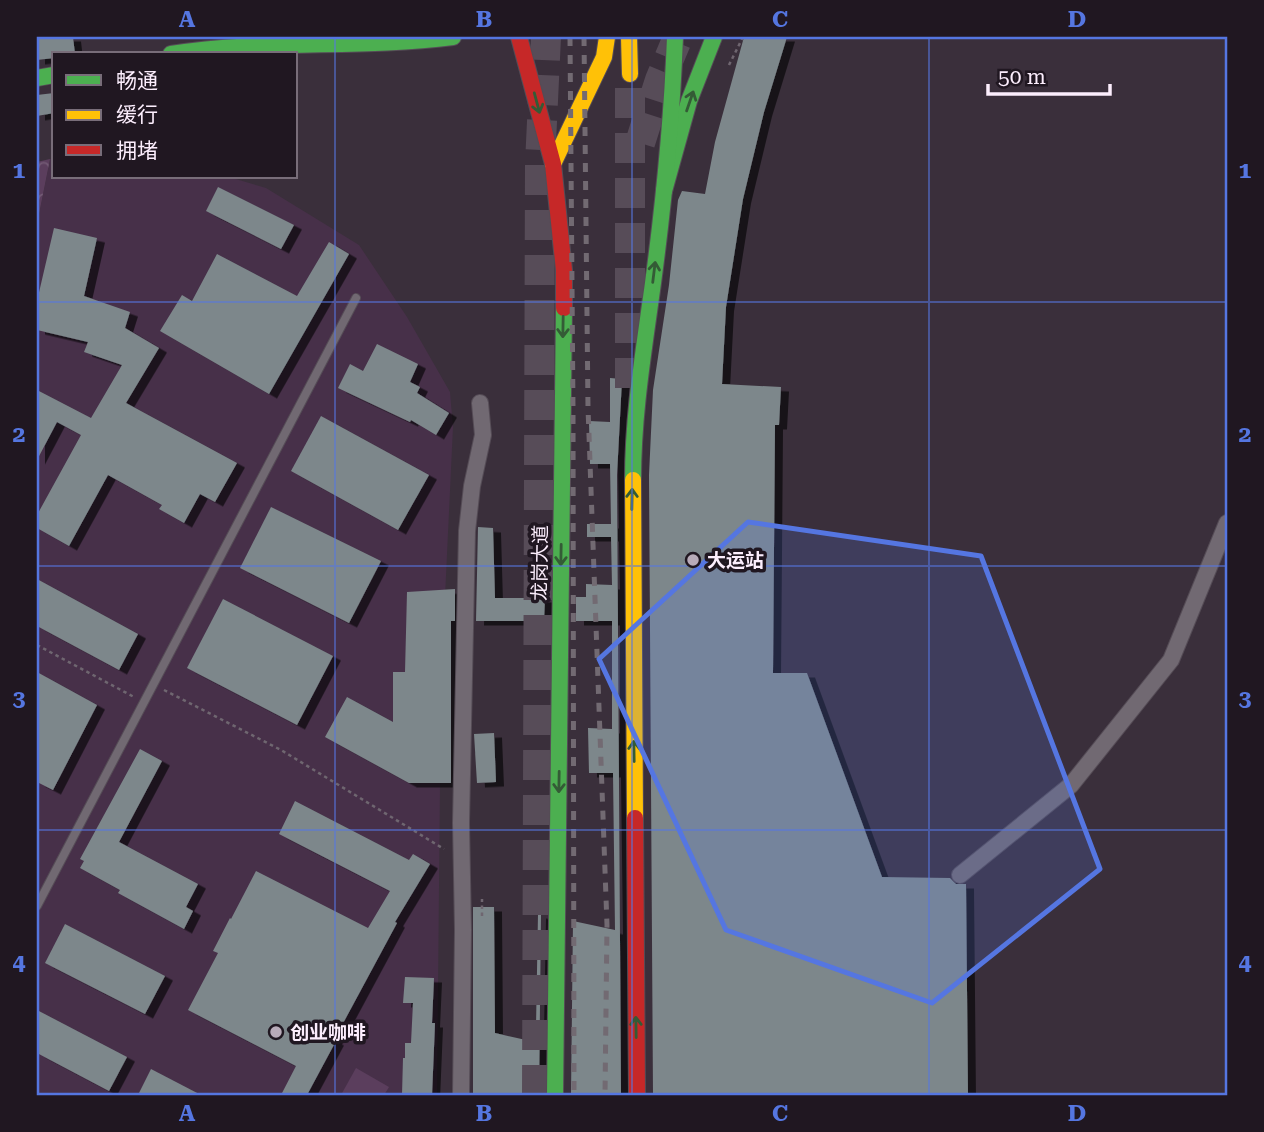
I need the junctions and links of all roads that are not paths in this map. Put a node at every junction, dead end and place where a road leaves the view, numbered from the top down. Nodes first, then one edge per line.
1 (453, 37) edge
2 (519, 37) edge
3 (607, 37) edge
4 (629, 37) edge
5 (675, 37) edge
6 (714, 37) edge
7 (188, 52) edge
8 (630, 74) tunnel mouth
9 (553, 164) junction
10 (664, 191) junction
11 (356, 298) dead end
12 (480, 403) dead end
13 (1227, 523) edge
14 (960, 875) dead end
15 (37, 906) edge
16 (461, 1095) edge
17 (555, 1095) edge
18 (637, 1095) edge

1 - 7 main road
2 -> 9 main road, 龙岗大道
3 - 9 main road
4 - 8 main road
5 - 10 main road
10 -> 6 main road
9 -> 17 main road, 龙岗大道
18 -> 10 main road
11 - 15 lane
12 - 16 street
13 - 14 street

